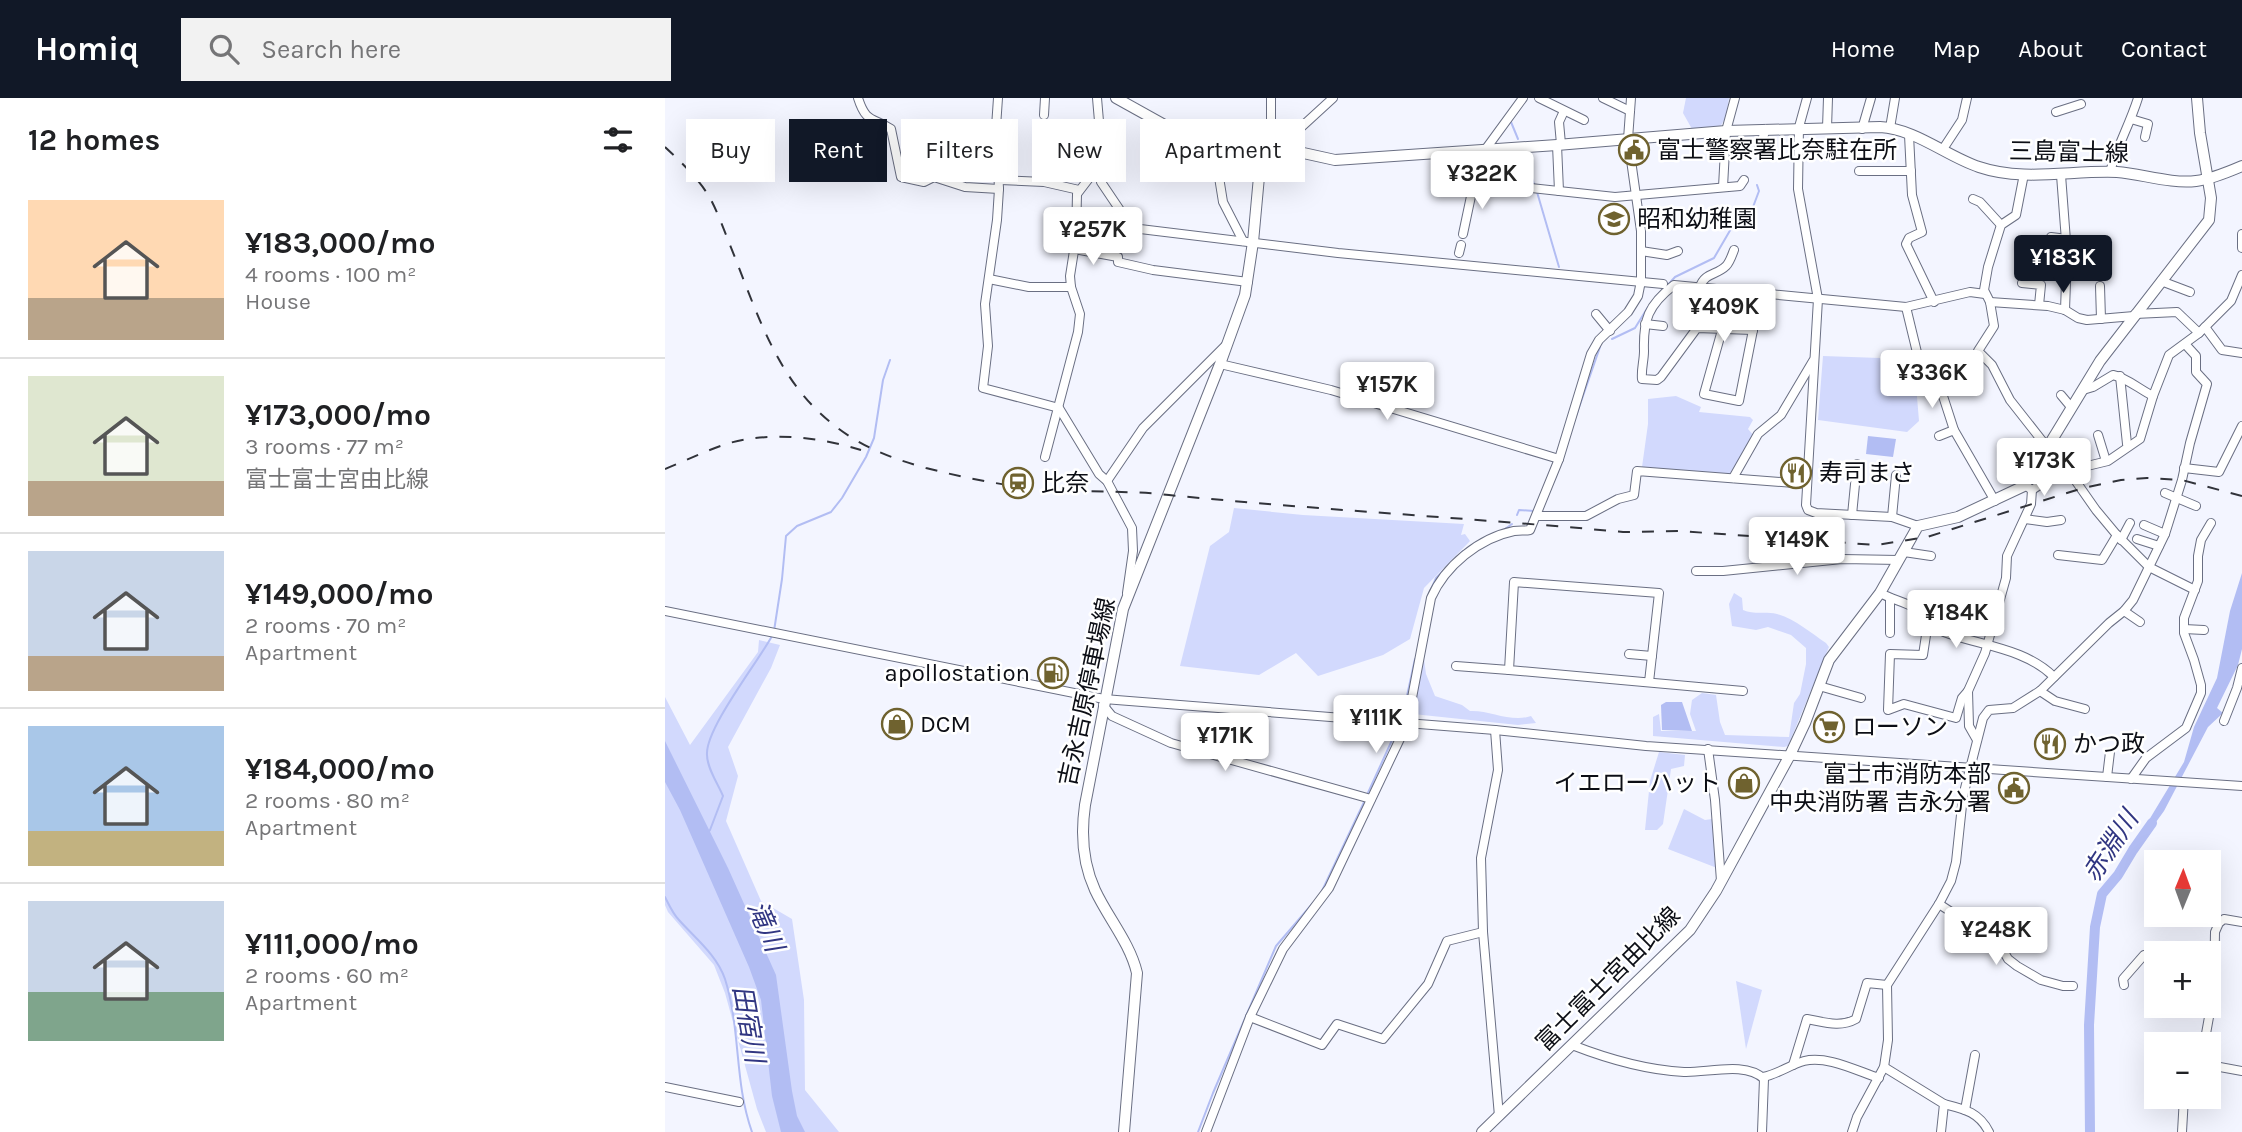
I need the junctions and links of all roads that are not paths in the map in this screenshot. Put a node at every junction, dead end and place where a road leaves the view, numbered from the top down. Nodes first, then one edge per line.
1 (857, 98) edge
2 (998, 98) edge
3 (1045, 98) edge
4 (1097, 98) edge
5 (1116, 98) edge
6 (1271, 98) edge
7 (1317, 98) edge
8 (1333, 98) edge
9 (1523, 98) edge
10 (1539, 98) edge
11 (1603, 98) edge
12 (1631, 98) edge
13 (1735, 98) edge
14 (1807, 98) edge
15 (1828, 98) edge
16 (1871, 98) edge
17 (1895, 98) edge
18 (1967, 98) edge
19 (2137, 98) edge
20 (2197, 98) edge
21 (2081, 104) dead end
22 (1325, 105) junction
23 (1563, 111) junction
24 (1630, 111) junction
25 (2056, 112) dead end
26 (1044, 116) dead end
27 (1099, 119) edge
28 (1154, 119) edge
29 (1271, 119) edge
30 (2131, 119) junction
31 (1584, 120) dead end
32 (1305, 124) edge
33 (1799, 127) junction
34 (1827, 128) junction
35 (1890, 128) junction
36 (1766, 129) junction
37 (1862, 129) junction
38 (1725, 131) junction
39 (1909, 135) junction
40 (2145, 137) dead end
41 (1628, 139) junction
42 (1559, 145) junction
43 (1759, 148) dead end
44 (1943, 149) junction
45 (1483, 150) junction
46 (1305, 154) edge
47 (2242, 166) edge
48 (1911, 171) junction
49 (1859, 172) dead end
50 (2110, 172) junction
51 (2024, 174) junction
52 (2061, 175) junction
53 (901, 177) edge
54 (2209, 178) junction
55 (1744, 180) dead end
56 (950, 182) edge
57 (1086, 182) edge
58 (1101, 182) edge
59 (1220, 182) edge
60 (1258, 182) edge
61 (1473, 182) junction
62 (1000, 184) junction
63 (1723, 187) junction
64 (1079, 191) junction
65 (1559, 191) junction
66 (1636, 194) junction
67 (1973, 199) dead end
68 (2001, 225) junction
69 (1463, 234) dead end
70 (2242, 234) edge
71 (2051, 237) dead end
72 (2067, 239) junction
73 (1248, 241) junction
74 (2242, 248) edge
75 (1074, 249) junction
76 (1734, 250) dead end
77 (1641, 251) junction
78 (1678, 251) dead end
79 (2067, 254) junction
80 (2098, 254) dead end
81 (2242, 275) edge
82 (989, 279) junction
83 (1641, 281) junction
84 (2161, 281) junction
85 (1248, 282) junction
86 (1663, 284) dead end
87 (2022, 284) dead end
88 (2100, 286) dead end
89 (1071, 287) junction
90 (1700, 287) junction
91 (1756, 292) junction
92 (2190, 292) dead end
93 (1985, 294) junction
94 (1818, 299) junction
95 (1934, 302) junction
96 (1990, 302) junction
97 (2039, 305) junction
98 (1906, 307) junction
99 (2065, 310) junction
100 (1596, 314) dead end
101 (2135, 315) junction
102 (2101, 319) junction
103 (1645, 324) junction
104 (1663, 326) dead end
105 (1722, 330) junction
106 (1753, 330) junction
107 (2202, 330) junction
108 (1610, 331) junction
109 (1227, 343) junction
110 (2185, 344) junction
111 (2242, 353) edge
112 (1814, 359) junction
113 (1220, 364) junction
114 (2120, 376) junction
115 (2083, 390) junction
116 (2060, 395) dead end
117 (2153, 396) junction
118 (2071, 407) junction
119 (1059, 408) junction
120 (2242, 426) edge
121 (1954, 430) junction
122 (2098, 435) dead end
123 (1939, 436) dead end
124 (2129, 445) junction
125 (2047, 447) junction
126 (1045, 457) dead end
127 (1559, 459) junction
128 (2106, 461) junction
129 (1857, 464) dead end
130 (2184, 468) junction
131 (2068, 470) junction
132 (1895, 475) dead end
133 (1733, 478) junction
134 (1107, 481) junction
135 (1807, 484) junction
136 (2028, 487) junction
137 (2165, 493) dead end
138 (2176, 499) junction
139 (1995, 500) junction
140 (2196, 506) dead end
141 (1852, 515) junction
142 (1538, 516) junction
143 (1892, 517) junction
144 (2025, 520) junction
145 (2061, 520) dead end
146 (2130, 523) dead end
147 (2211, 523) dead end
148 (2144, 525) dead end
149 (1918, 526) junction
150 (2165, 534) junction
151 (2119, 537) junction
152 (2137, 539) dead end
153 (2159, 547) junction
154 (2059, 555) dead end
155 (1901, 556) junction
156 (1931, 556) dead end
157 (2149, 567) junction
158 (1696, 571) dead end
159 (2195, 590) junction
160 (1128, 596) junction
161 (1885, 596) junction
162 (665, 611) edge
163 (2124, 611) junction
164 (1928, 622) junction
165 (2140, 622) dead end
166 (2184, 629) junction
167 (2204, 630) dead end
168 (1889, 633) dead end
169 (1987, 645) junction
170 (1629, 654) dead end
171 (1652, 656) junction
172 (1456, 666) dead end
173 (2242, 668) edge
174 (1509, 670) junction
175 (2054, 677) junction
176 (1649, 682) junction
177 (1819, 686) junction
178 (1743, 691) dead end
179 (1968, 691) junction
180 (2040, 691) junction
181 (1861, 698) dead end
182 (1104, 702) junction
183 (2085, 709) dead end
184 (2224, 721) dead end
185 (1407, 724) junction
186 (1495, 730) junction
187 (1977, 740) junction
188 (1708, 749) junction
189 (2109, 752) dead end
190 (1790, 755) junction
191 (1970, 768) junction
192 (2108, 777) junction
193 (2131, 779) junction
194 (2242, 786) edge
195 (1371, 799) junction
196 (1721, 881) junction
197 (1939, 904) junction
198 (2242, 922) edge
199 (1483, 932) junction
200 (2214, 941) edge
201 (2144, 955) edge
202 (1887, 985) junction
203 (2124, 985) dead end
204 (2073, 986) dead end
205 (1250, 1017) junction
206 (1572, 1045) junction
207 (1975, 1055) dead end
208 (1793, 1066) junction
209 (1884, 1067) junction
210 (2221, 1067) edge
211 (2242, 1071) edge
212 (1763, 1077) junction
213 (1879, 1078) junction
214 (665, 1087) edge
215 (739, 1102) dead end
216 (1944, 1104) junction
217 (2183, 1109) edge
218 (1965, 1110) junction
219 (1499, 1116) junction
220 (1124, 1132) edge
221 (1206, 1132) edge
222 (1482, 1132) edge
223 (1762, 1132) edge
224 (1852, 1132) edge
225 (1941, 1132) edge
226 (1989, 1132) edge
227 (2182, 1132) edge

1 - 53 street
2 - 62 street
3 - 26 street
4 - 27 street
5 - 28 main road, 三島富士線
6 - 29 street
7 - 22 street
8 - 22 street
9 - 45 street
10 - 23 street
11 - 24 street
12 - 24 street
13 - 38 street
14 - 33 street
15 - 34 street
16 - 37 street
17 - 35 street
18 - 44 street
19 - 30 street
20 - 54 main road
21 - 25 street
22 - 32 street
23 - 31 street
23 - 42 street
24 - 41 street
30 - 40 street
30 - 50 street
33 - 34 main road, 三島富士線
33 - 36 main road, 三島富士線
33 - 94 street
34 - 37 main road, 三島富士線
35 - 37 main road, 三島富士線
35 - 39 main road, 三島富士線
36 - 38 main road, 三島富士線
36 - 43 street
38 - 41 main road, 三島富士線
38 - 63 street
39 - 44 main road, 三島富士線
39 - 48 street
41 - 42 main road, 三島富士線
41 - 66 street
42 - 45 main road, 三島富士線
42 - 65 street
44 - 51 main road, 三島富士線
45 - 46 main road, 三島富士線
45 - 61 street
47 - 54 main road, 三島富士線
48 - 49 street
48 - 95 street
50 - 52 main road, 三島富士線
50 - 54 main road, 三島富士線
51 - 52 main road, 三島富士線
51 - 68 street
52 - 72 street
54 - 84 main road
55 - 63 street
56 - 62 street
57 - 64 street
58 - 73 street
59 - 73 street
60 - 73 main road, 吉永吉原停車場線
61 - 65 street
61 - 69 street
62 - 64 street
62 - 82 street
63 - 66 street
64 - 75 street
65 - 66 street
66 - 77 street
67 - 68 street
68 - 93 street
70 - 74 street
71 - 72 street
72 - 79 street
73 - 83 street
73 - 85 main road, 吉永吉原停車場線
75 - 85 street
75 - 89 street
76 - 90 street
77 - 78 street
77 - 83 street
79 - 80 street
79 - 99 street
81 - 107 street
82 - 89 street
82 - 119 street
83 - 86 street
83 - 108 street
84 - 92 street
84 - 101 main road
85 - 109 main road, 吉永吉原停車場線
87 - 97 street
88 - 102 street
89 - 119 street
90 - 91 street
90 - 103 street
91 - 94 street
91 - 106 street
93 - 95 street
93 - 96 street
94 - 98 street
94 - 112 street
95 - 98 street
96 - 97 street
96 - 125 street
97 - 99 street
98 - 121 street
99 - 102 street
100 - 108 street
101 - 102 street
101 - 107 street
101 - 115 main road
103 - 104 street
103 - 105 street
105 - 106 street
105 - 106 street
107 - 110 street
107 - 111 street
108 - 127 street
109 - 113 main road, 吉永吉原停車場線
109 - 134 street
110 - 117 street
110 - 130 street
112 - 133 street
112 - 135 street
113 - 127 street
113 - 160 main road, 吉永吉原停車場線
114 - 115 street
114 - 117 street
114 - 124 street
115 - 118 main road
116 - 118 street
117 - 124 street
118 - 125 main road
119 - 126 street
119 - 134 street
120 - 130 street
121 - 123 street
121 - 139 street
122 - 128 street
124 - 128 street
125 - 136 main road
127 - 142 street
128 - 131 street
129 - 141 street
130 - 138 street
131 - 136 street
131 - 151 street
132 - 143 street
133 - 135 street
133 - 142 street
134 - 160 street
135 - 141 street
136 - 139 main road
136 - 144 street
137 - 138 street
138 - 140 street
138 - 150 street
139 - 149 main road
141 - 143 street
142 - 185 street
143 - 149 street
144 - 145 street
144 - 169 street
146 - 151 street
147 - 159 street
148 - 150 street
149 - 155 main road, 富士富士宮由比線
150 - 153 street
151 - 154 street
151 - 157 street
152 - 153 street
153 - 157 street
155 - 156 street
155 - 158 street
155 - 161 main road, 富士富士宮由比線
157 - 159 street
157 - 163 street
159 - 166 street
160 - 182 main road, 吉永吉原停車場線
161 - 164 street
161 - 168 street
161 - 177 main road, 富士富士宮由比線
162 - 182 street
163 - 165 street
163 - 175 street
164 - 169 street
164 - 179 street
166 - 167 street
166 - 193 street
169 - 175 street
169 - 179 street
170 - 171 street
171 - 174 street
171 - 176 street
172 - 174 street
173 - 184 street
174 - 176 street
175 - 180 street
176 - 178 street
177 - 181 street
177 - 190 main road, 富士富士宮由比線
179 - 187 street
180 - 183 street
180 - 187 street
182 - 185 street
182 - 195 street
182 - 220 main road, 吉永吉原停車場線
185 - 186 street
185 - 195 street
186 - 188 street
186 - 199 street
187 - 191 street
188 - 190 street
188 - 196 street
189 - 192 street
190 - 191 street
190 - 196 main road, 富士富士宮由比線
191 - 192 street
191 - 197 street
192 - 193 street
193 - 194 street
195 - 205 street
196 - 206 main road, 富士富士宮由比線
197 - 202 street
197 - 204 street
198 - 200 street
199 - 205 street
199 - 219 street
201 - 203 street
202 - 208 street
202 - 209 street
205 - 221 street
206 - 212 street
206 - 219 main road, 富士富士宮由比線
207 - 218 street
208 - 212 street
208 - 213 street
209 - 213 street
209 - 216 street
210 - 211 street
212 - 223 street
213 - 224 street
214 - 215 street
216 - 218 street
216 - 225 street
217 - 227 street
218 - 226 street
219 - 222 main road, 富士富士宮由比線

